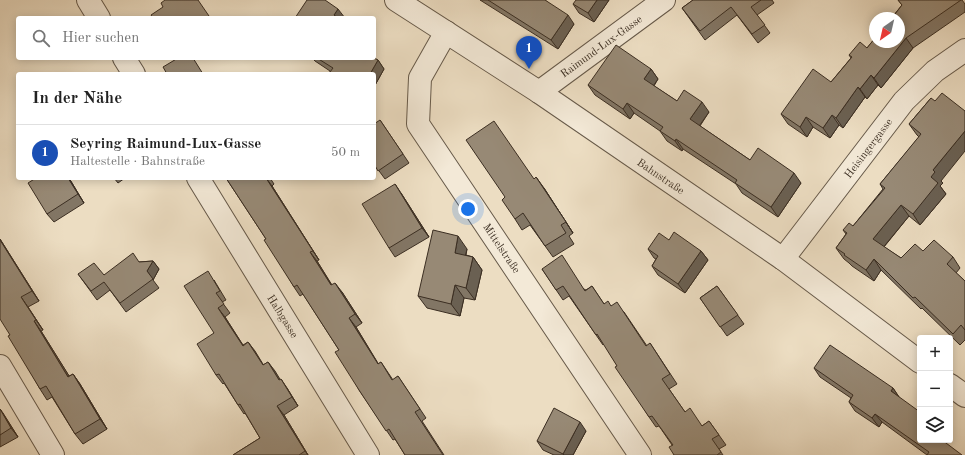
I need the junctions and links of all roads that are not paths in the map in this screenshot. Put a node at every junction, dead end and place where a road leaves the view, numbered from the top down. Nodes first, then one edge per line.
1 (88, 0) edge
2 (396, 0) edge
3 (664, 0) edge
4 (98, 16) edge
5 (446, 32) junction
6 (965, 50) edge
7 (125, 60) edge
8 (133, 72) edge
9 (539, 92) junction
10 (199, 180) edge
11 (783, 259) junction
12 (917, 360) edge
13 (0, 366) edge
14 (953, 387) edge
15 (965, 396) edge
16 (53, 455) edge
17 (368, 455) edge
18 (640, 455) edge

1 - 4 street
2 - 5 street, Bahnstraße
3 - 9 street, Raimund-Lux-Gasse
5 - 9 street, Bahnstraße
5 - 18 street, Mittelstraße
6 - 11 street, Heisingergasse
7 - 8 street
9 - 11 street, Bahnstraße
10 - 17 street, Halbgasse
11 - 12 street, Bahnstraße
13 - 16 street
14 - 15 street

